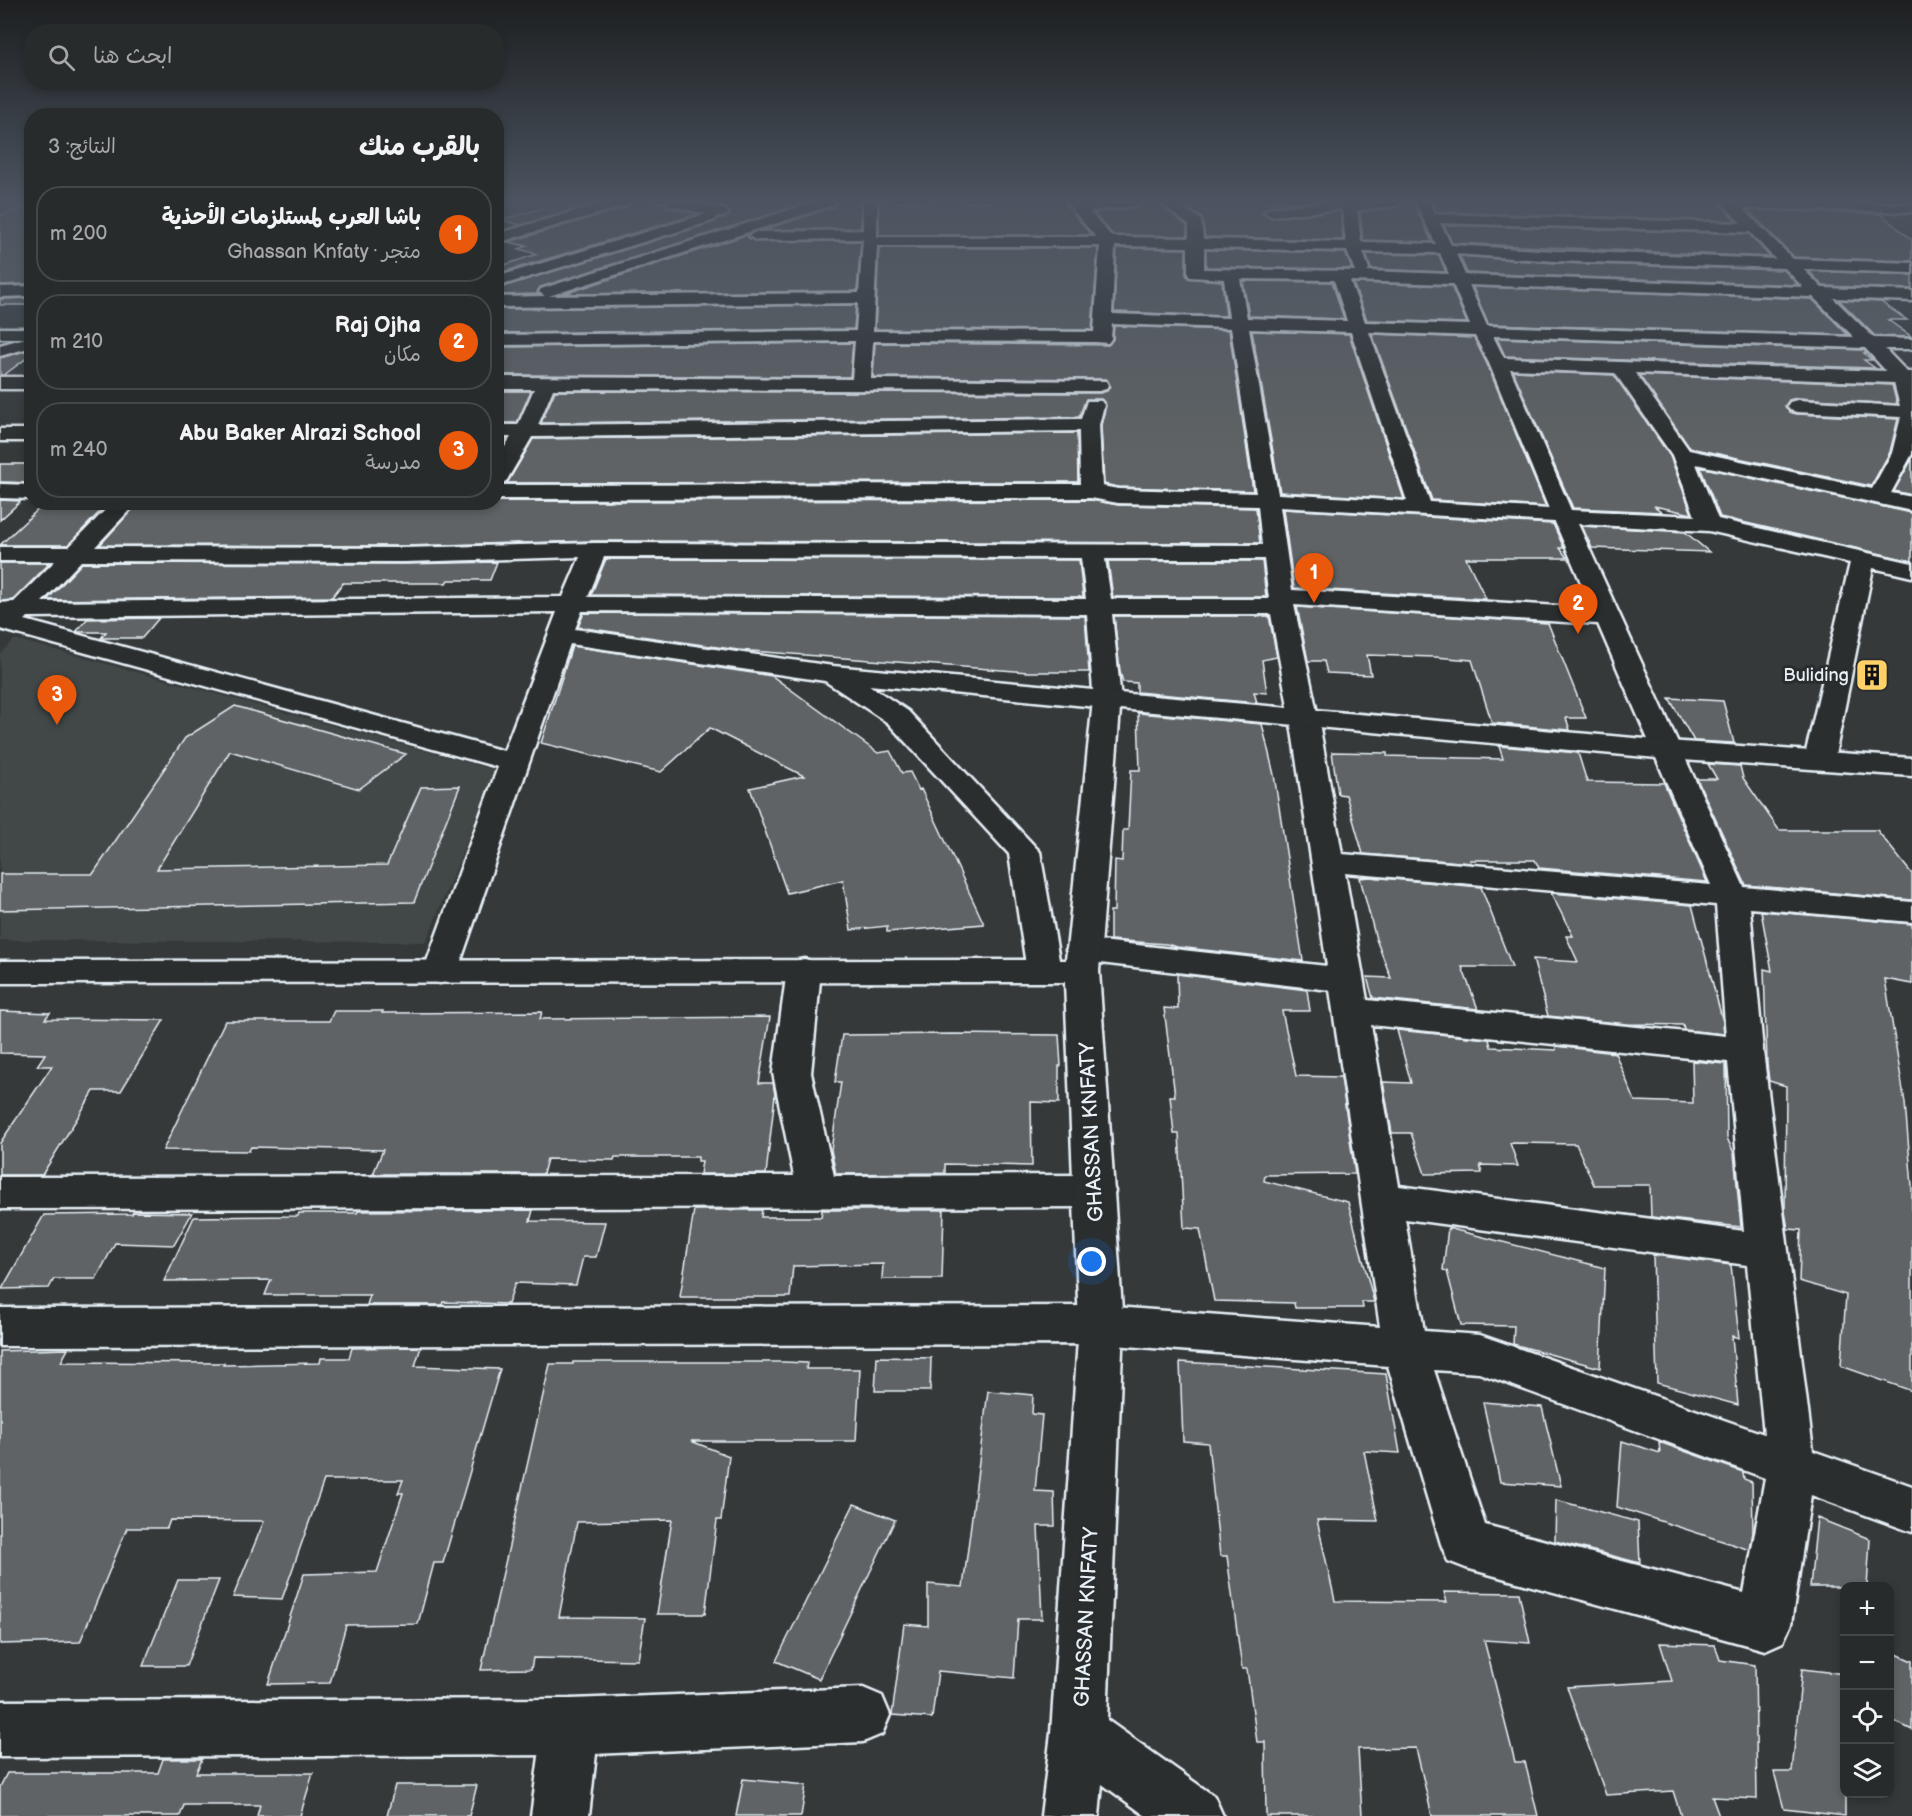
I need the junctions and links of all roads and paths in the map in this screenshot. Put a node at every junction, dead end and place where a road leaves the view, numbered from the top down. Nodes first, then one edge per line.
1 (564, 287) edge
2 (868, 287) edge
3 (1105, 287) edge
4 (1233, 287) edge
5 (1344, 287) edge
6 (1462, 287) edge
7 (1571, 287) edge
8 (1658, 287) edge
9 (1812, 287) edge
10 (1695, 288) junction
11 (1722, 289) joint
12 (24, 291) edge
13 (0, 292) edge
14 (1817, 292) junction
15 (1912, 296) edge
16 (867, 298) junction
17 (504, 302) edge
18 (516, 302) junction
19 (1711, 305) dead end
20 (1240, 322) junction
21 (1726, 322) dead end
22 (1356, 327) junction
23 (1102, 328) junction
24 (1481, 330) junction
25 (0, 333) edge
26 (24, 333) edge
27 (1600, 334) junction
28 (865, 336) junction
29 (1672, 337) junction
30 (1742, 339) junction
31 (504, 340) edge
32 (1870, 342) junction
33 (24, 344) edge
34 (1912, 344) edge
35 (0, 351) edge
36 (1498, 363) junction
37 (1622, 369) junction
38 (1699, 371) junction
39 (1907, 378) edge
40 (547, 382) junction
41 (0, 383) edge
42 (24, 383) edge
43 (504, 383) edge
44 (861, 384) junction
45 (1099, 385) junction
46 (1797, 406) dead end
47 (1912, 412) edge
48 (1089, 425) junction
49 (526, 429) junction
50 (504, 430) edge
51 (0, 435) edge
52 (24, 435) edge
53 (1682, 455) junction
54 (504, 466) edge
55 (0, 491) edge
56 (1091, 491) junction
57 (24, 492) edge
58 (504, 492) edge
59 (1878, 497) junction
60 (1268, 500) junction
61 (1912, 504) edge
62 (1421, 509) junction
63 (118, 510) edge
64 (1563, 516) junction
65 (1710, 524) junction
66 (595, 550) junction
67 (1092, 552) junction
68 (1276, 552) junction
69 (0, 554) edge
70 (75, 554) junction
71 (1863, 559) junction
72 (1912, 570) edge
73 (1281, 602) junction
74 (572, 604) junction
75 (1099, 605) junction
76 (1609, 616) junction
77 (7, 619) edge
78 (560, 635) junction
79 (833, 674) junction
80 (1107, 700) junction
81 (1304, 717) junction
82 (1668, 750) junction
83 (1819, 760) junction
84 (515, 763) junction
85 (1912, 767) edge
86 (1327, 861) junction
87 (1732, 896) junction
88 (1912, 912) edge
89 (1070, 964) junction
90 (804, 970) junction
91 (0, 972) edge
92 (440, 972) junction
93 (1349, 995) junction
94 (1745, 1051) junction
95 (817, 1191) junction
96 (1095, 1191) junction
97 (0, 1193) edge
98 (1381, 1200) junction
99 (1767, 1251) junction
100 (1101, 1325) junction
101 (0, 1327) edge
102 (1405, 1348) junction
103 (1791, 1466) junction
104 (1912, 1509) edge
105 (863, 1715) dead end
106 (571, 1727) junction
107 (0, 1729) edge
108 (1079, 1733) junction
109 (561, 1816) edge
110 (1070, 1816) edge
111 (1194, 1816) edge

1 - 18 street
2 - 16 street
3 - 23 street
4 - 20 street
5 - 22 street
6 - 24 street
7 - 27 street
8 - 10 street
9 - 14 street
10 - 11 street
10 - 19 street
11 - 14 street
12 - 13 street
14 - 15 street
14 - 32 street
16 - 18 street
16 - 28 street
17 - 18 street
20 - 22 street
20 - 23 street
20 - 60 street
21 - 30 street
22 - 24 street
22 - 62 street
23 - 28 street
23 - 45 street
24 - 27 street
24 - 36 street
25 - 26 street
27 - 29 street
28 - 31 street
28 - 44 street
29 - 30 street
29 - 38 street
30 - 32 street
32 - 34 street
32 - 39 street
33 - 35 street
36 - 37 street
36 - 64 street
37 - 38 street
37 - 53 street
38 - 39 street
39 - 47 street
40 - 43 street
40 - 44 street
40 - 49 street
41 - 42 street
44 - 45 street
45 - 48 street
46 - 47 street
47 - 59 street
48 - 49 street
48 - 56 street
49 - 50 street
49 - 54 street
51 - 52 street
53 - 59 street
53 - 65 street
55 - 57 street
56 - 58 street
56 - 60 street
59 - 61 street
60 - 62 street
60 - 68 street
62 - 64 street
63 - 70 street
64 - 65 street
64 - 76 street
65 - 71 street
66 - 67 street
66 - 70 street
66 - 74 street
67 - 68 street
67 - 75 street, GHASSAN KNFATY
68 - 73 street
69 - 70 street
70 - 77 street
71 - 72 street
71 - 83 street
73 - 75 street
73 - 76 street
73 - 81 street
74 - 75 street
74 - 77 street
74 - 78 street
75 - 80 street, GHASSAN KNFATY
76 - 82 street
77 - 84 street
78 - 79 street
78 - 84 street
79 - 80 street
79 - 89 street
80 - 81 street
80 - 89 street, GHASSAN KNFATY
81 - 82 street
81 - 86 street
82 - 83 street
82 - 87 street
83 - 85 street
84 - 92 street
86 - 87 street
86 - 93 street
87 - 88 street
87 - 94 street
89 - 90 street
89 - 93 street
89 - 96 street, GHASSAN KNFATY
90 - 92 street
90 - 95 street
91 - 92 street
93 - 94 street
93 - 98 street
94 - 99 street
95 - 96 street
95 - 97 street
96 - 100 street, GHASSAN KNFATY
98 - 99 street
98 - 102 street
99 - 103 street
100 - 101 street
100 - 102 street
100 - 108 street, GHASSAN KNFATY
102 - 103 street
102 - 103 street
103 - 104 street
105 - 106 street
106 - 107 street
106 - 109 street
108 - 110 street, GHASSAN KNFATY
108 - 111 street

